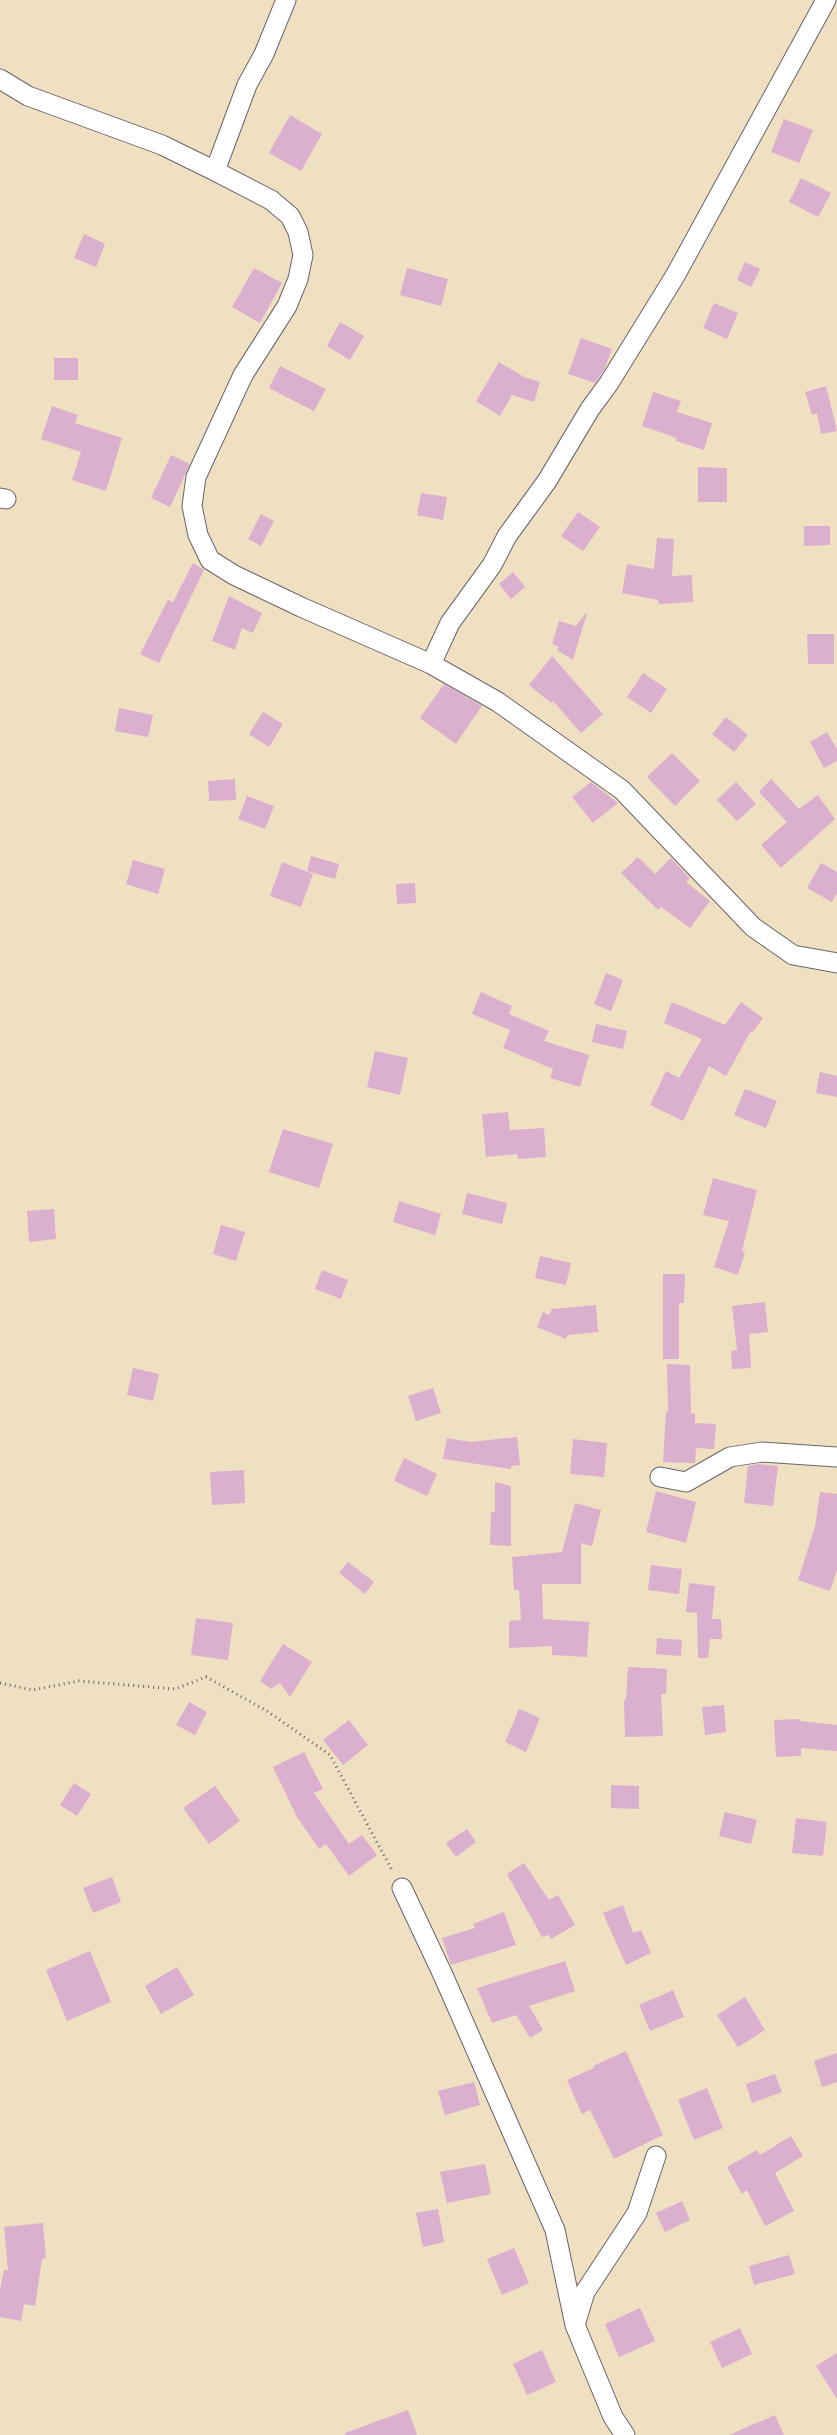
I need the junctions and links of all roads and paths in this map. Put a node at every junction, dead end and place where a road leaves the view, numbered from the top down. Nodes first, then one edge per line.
1 (286, 0) edge
2 (826, 0) edge
3 (0, 79) edge
4 (215, 171) junction
5 (432, 664) junction
6 (837, 962) edge
7 (837, 1457) edge
8 (660, 1477) dead end
9 (0, 1683) edge
10 (402, 1888) joint
11 (656, 2156) dead end
12 (574, 2325) junction
13 (625, 2435) edge

1 - 4 street
2 - 5 street
3 - 4 street
4 - 5 street
5 - 6 street
7 - 8 street
9 - 10 path
10 - 12 street
11 - 12 street
12 - 13 street

